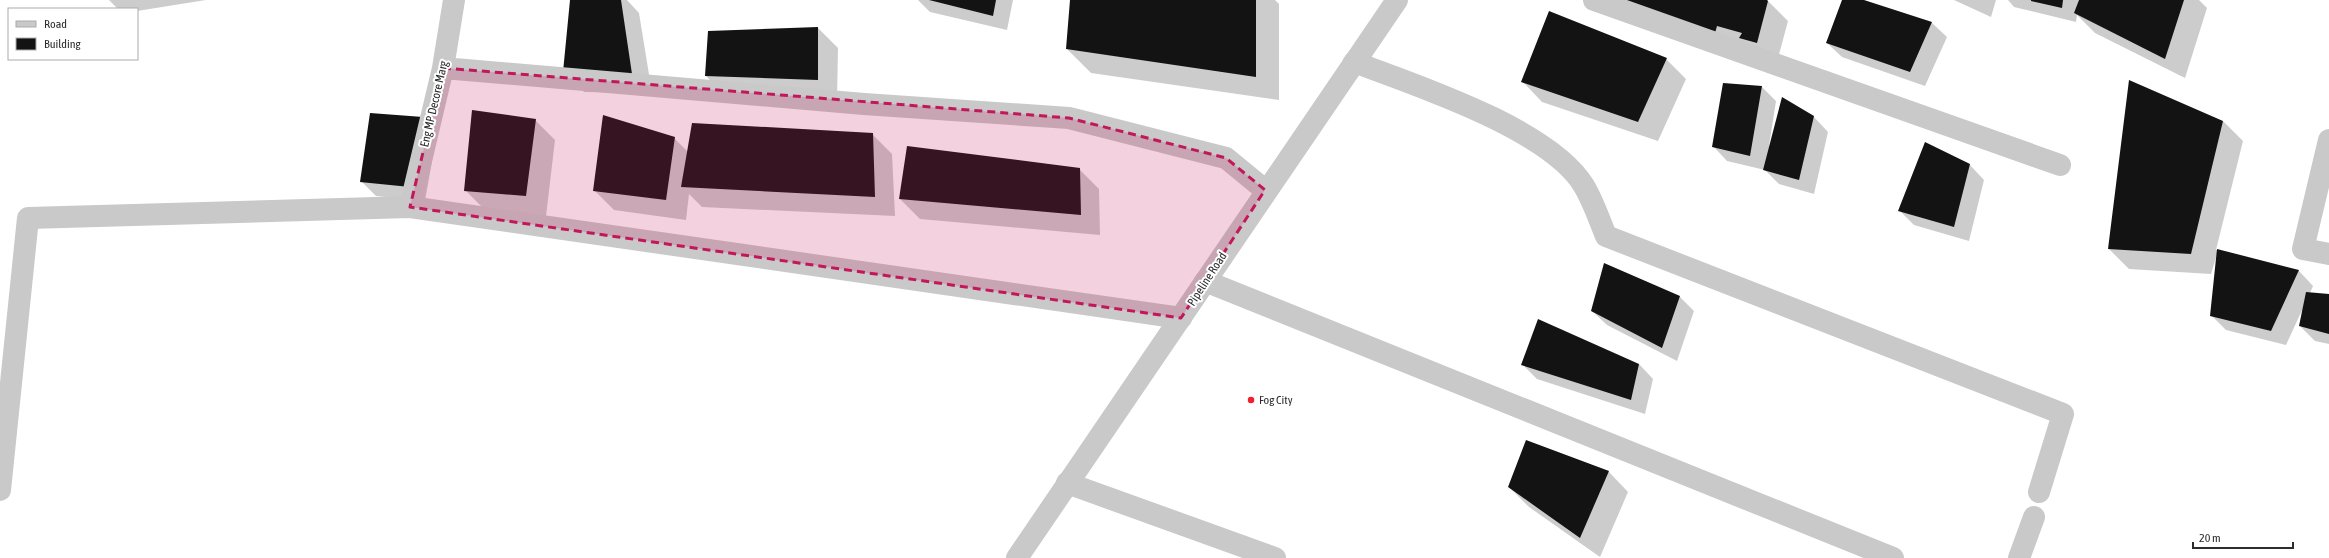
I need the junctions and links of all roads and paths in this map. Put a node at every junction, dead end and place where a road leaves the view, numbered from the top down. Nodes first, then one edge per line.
1 (454, 0) edge
2 (1397, 0) edge
3 (1594, 0) edge
4 (1354, 62) junction
5 (443, 68) junction
6 (2329, 140) edge
7 (2060, 165) dead end
8 (1265, 190) junction
9 (410, 207) junction
10 (2329, 254) edge
11 (1206, 281) junction
12 (1181, 318) junction
13 (1067, 483) junction
14 (0, 490) edge
15 (2039, 492) dead end
16 (2034, 517) dead end
17 (1017, 558) edge
18 (1275, 558) edge
19 (1893, 558) edge
20 (2019, 558) edge

1 - 5 street, Eng MP Decore Marg
2 - 4 street, Pipeline Road
3 - 7 street
4 - 8 street, Pipeline Road
4 - 15 street
5 - 8 street
5 - 9 street, Eng MP Decore Marg
6 - 10 street
8 - 11 street, Pipeline Road
9 - 12 street
9 - 14 street
11 - 12 street, Pipeline Road
11 - 19 street
12 - 13 street, Pipeline Road
13 - 17 street, Pipeline Road
13 - 18 street
16 - 20 street

